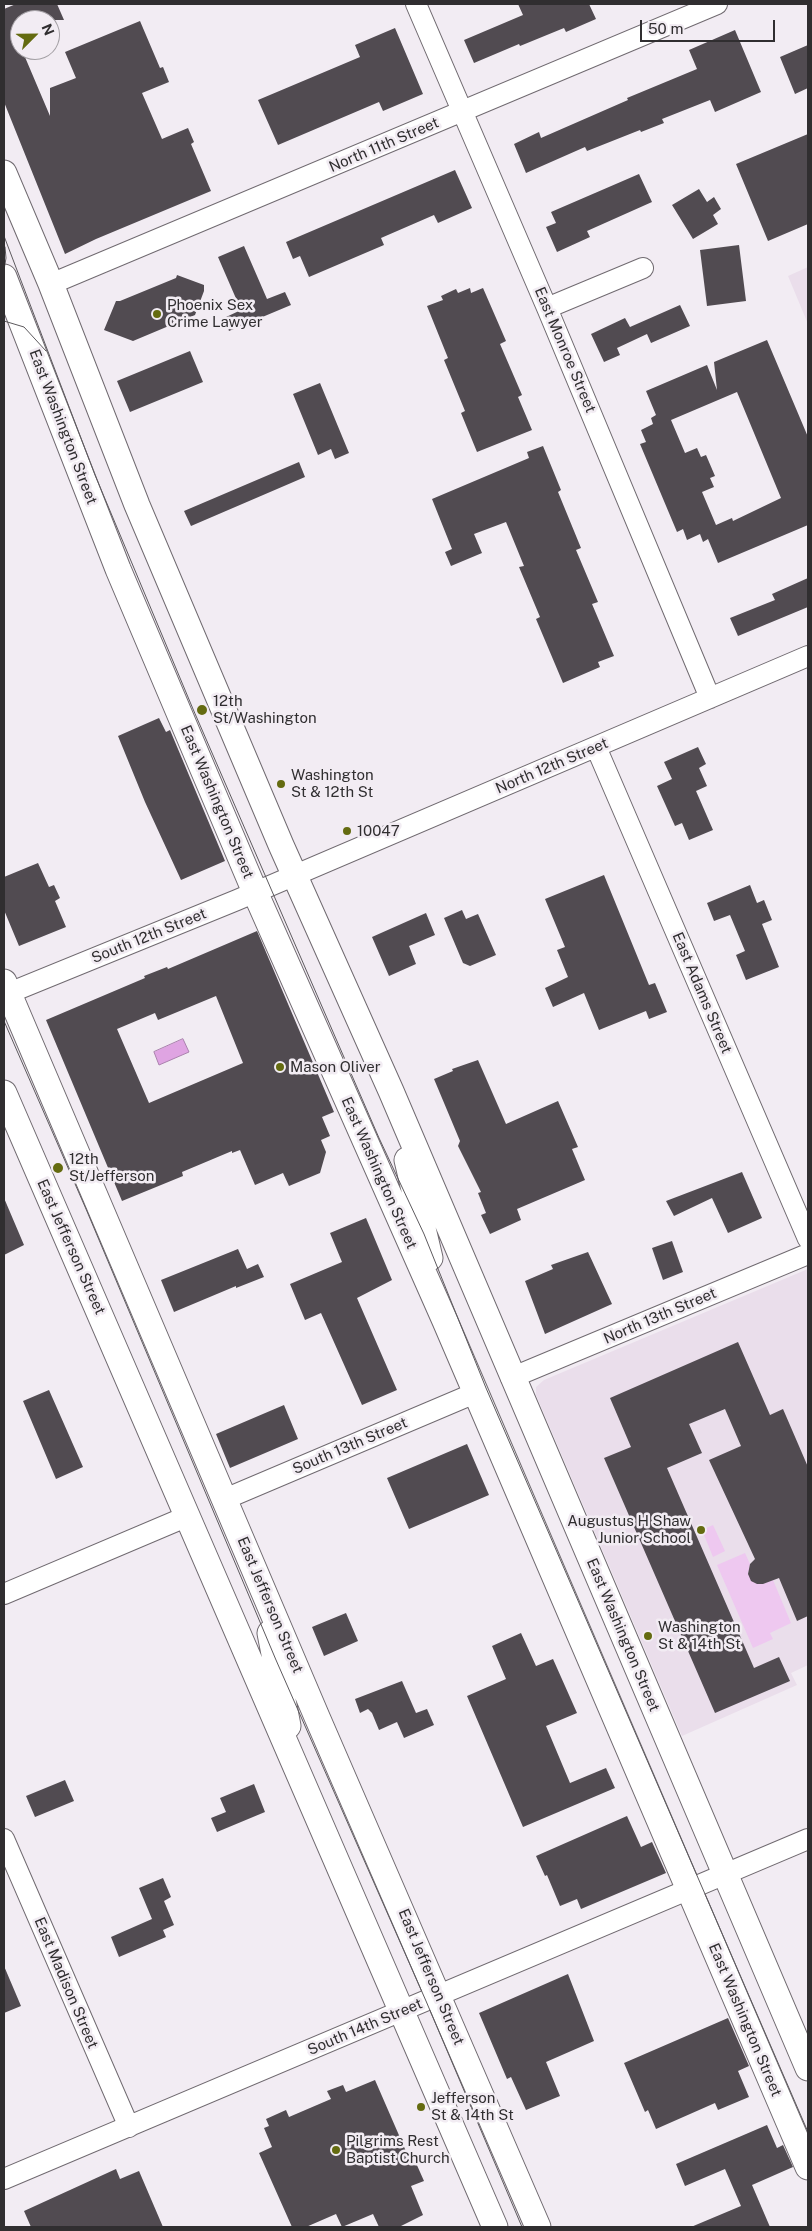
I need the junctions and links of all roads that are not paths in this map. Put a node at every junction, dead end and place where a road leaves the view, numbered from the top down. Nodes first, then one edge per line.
1 (416, 4) edge
2 (717, 4) edge
3 (464, 112) junction
4 (4, 173) edge
5 (643, 268) dead end
6 (51, 284) junction
7 (8, 301) edge
8 (547, 308) junction
9 (808, 656) edge
10 (710, 698) junction
11 (596, 748) junction
12 (294, 875) junction
13 (254, 892) junction
14 (5, 990) edge
15 (390, 1091) junction
16 (4, 1093) edge
17 (808, 1239) edge
18 (808, 1254) edge
19 (445, 1321) junction
20 (512, 1378) junction
21 (474, 1393) junction
22 (225, 1499) junction
23 (188, 1516) junction
24 (260, 1582) junction
25 (4, 1594) edge
26 (297, 1774) junction
27 (4, 1839) edge
28 (808, 1840) edge
29 (725, 1874) junction
30 (689, 1890) junction
31 (439, 1995) junction
32 (400, 2012) junction
33 (808, 2068) edge
34 (129, 2127) junction
35 (808, 2167) edge
36 (4, 2179) edge
37 (494, 2227) edge
38 (538, 2227) edge

1 - 3 street, East Monroe Street
2 - 3 street, North 11th Street
3 - 6 street, North 11th Street
3 - 8 street, East Monroe Street
4 - 6 main road, East Washington Street
5 - 8 street
6 - 12 main road, East Washington Street
7 - 13 main road, East Washington Street
8 - 10 street, East Monroe Street
9 - 10 street, North 12th Street
10 - 11 street, North 12th Street
11 - 12 street, North 12th Street
11 - 17 street, East Adams Street
12 - 13 street, South 12th Street
12 - 15 main road, East Washington Street
13 - 14 street, South 12th Street
13 - 19 main road, East Washington Street
14 - 22 main road, East Jefferson Street
15 - 19 main road, East Washington Street
15 - 20 main road, East Washington Street
16 - 23 main road, East Jefferson Street
18 - 20 street, North 13th Street
19 - 21 main road, East Washington Street
20 - 29 main road, East Washington Street
21 - 22 street, South 13th Street
21 - 30 main road, East Washington Street
22 - 24 main road, East Jefferson Street
23 - 25 street
23 - 26 main road, East Jefferson Street
24 - 26 main road
24 - 31 main road, East Jefferson Street
26 - 32 main road, East Jefferson Street
27 - 34 street, East Madison Street
28 - 29 street, South 14th Street
29 - 30 street, South 14th Street
29 - 33 main road, East Washington Street
30 - 31 street, South 14th Street
30 - 35 main road, East Washington Street
31 - 32 street, South 14th Street
31 - 38 main road, East Jefferson Street
32 - 34 street, South 14th Street
32 - 37 main road, East Jefferson Street
34 - 36 street, South 14th Street

